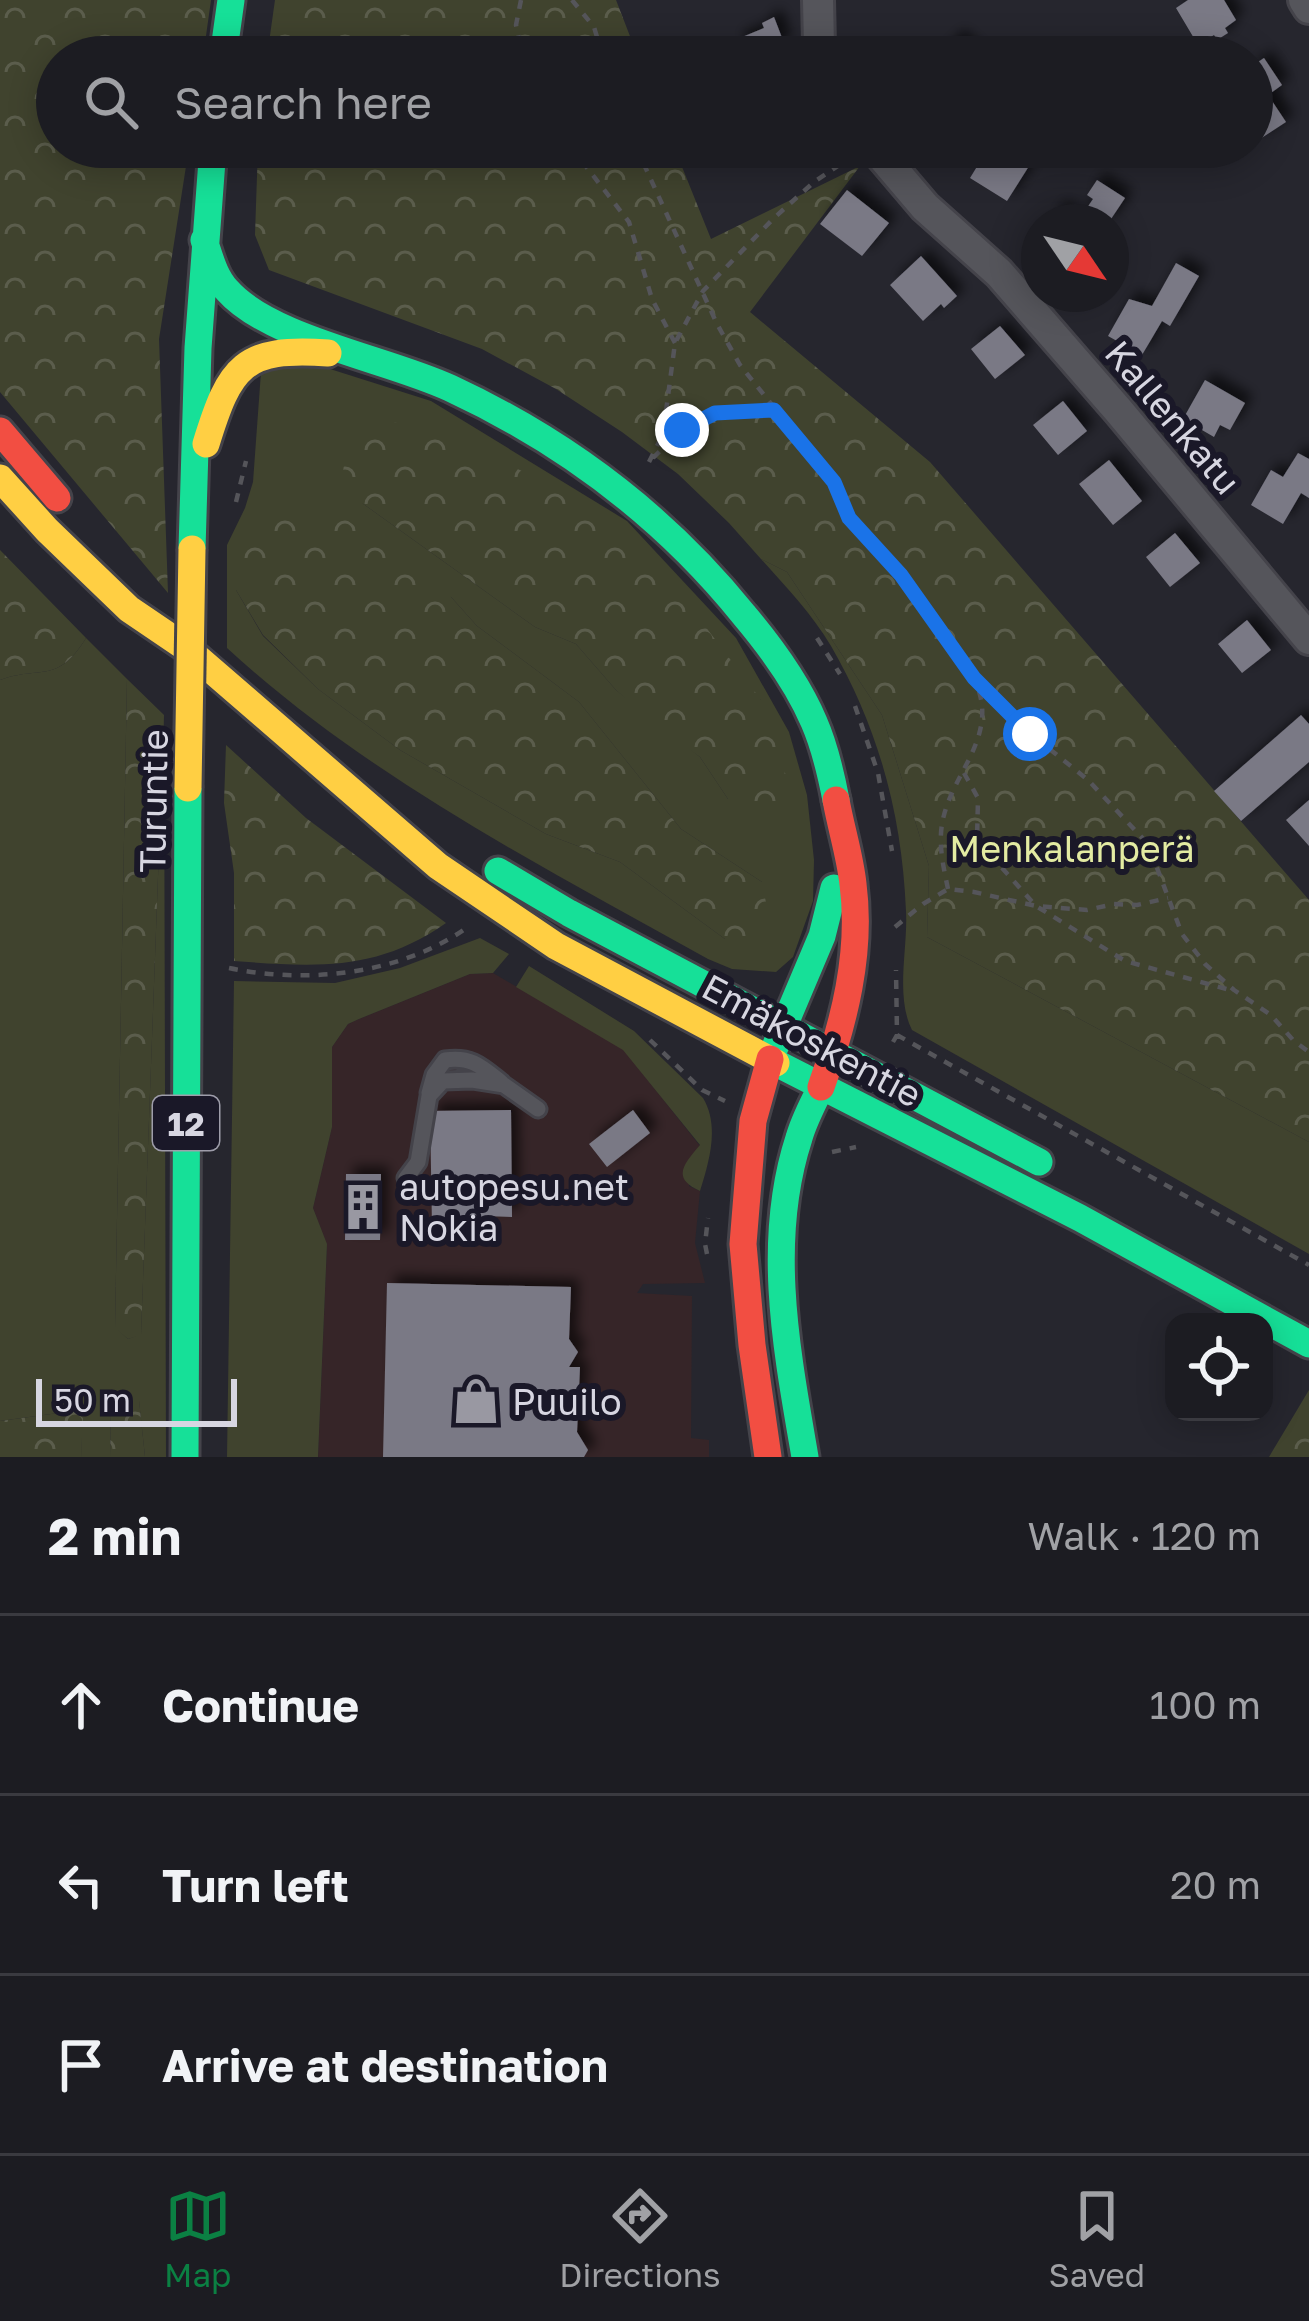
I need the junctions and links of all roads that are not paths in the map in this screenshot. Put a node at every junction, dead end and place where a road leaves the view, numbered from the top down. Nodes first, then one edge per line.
1 (231, 0) edge
2 (818, 0) edge
3 (1304, 0) edge
4 (1309, 8) edge
5 (226, 36) edge
6 (819, 36) edge
7 (211, 168) edge
8 (880, 168) edge
9 (204, 240) junction
10 (374, 358) junction
11 (0, 431) edge
12 (0, 478) edge
13 (193, 493) junction
14 (1309, 639) edge
15 (185, 647) junction
16 (309, 757) junction
17 (843, 837) junction
18 (782, 1027) junction
19 (835, 1052) junction
20 (770, 1059) junction
21 (821, 1087) junction
22 (538, 1109) dead end
23 (1064, 1176) dead end
24 (406, 1178) dead end
25 (1309, 1344) edge
26 (184, 1457) edge
27 (768, 1457) edge
28 (806, 1457) edge

1 - 5 main road
2 - 6 street
3 - 4 street
7 - 9 main road, Turuntie / 12
8 - 14 street, Kallenkatu
9 - 10 main road
9 - 13 main road, Turuntie / 12
10 - 13 main road
10 - 17 main road
11 - 15 main road, Emäkoskentie
12 - 15 main road, Emäkoskentie
13 - 26 main road, Turuntie / 12, bridge
15 - 16 main road, Emäkoskentie
16 - 18 main road, Emäkoskentie
16 - 20 main road, Emäkoskentie
17 - 18 main road
17 - 19 main road
18 - 19 main road, Emäkoskentie
18 - 20 main road
19 - 21 main road
19 - 23 main road, Emäkoskentie
20 - 21 main road, Emäkoskentie
20 - 27 main road
21 - 25 main road, Emäkoskentie
21 - 28 main road
22 - 24 lane

